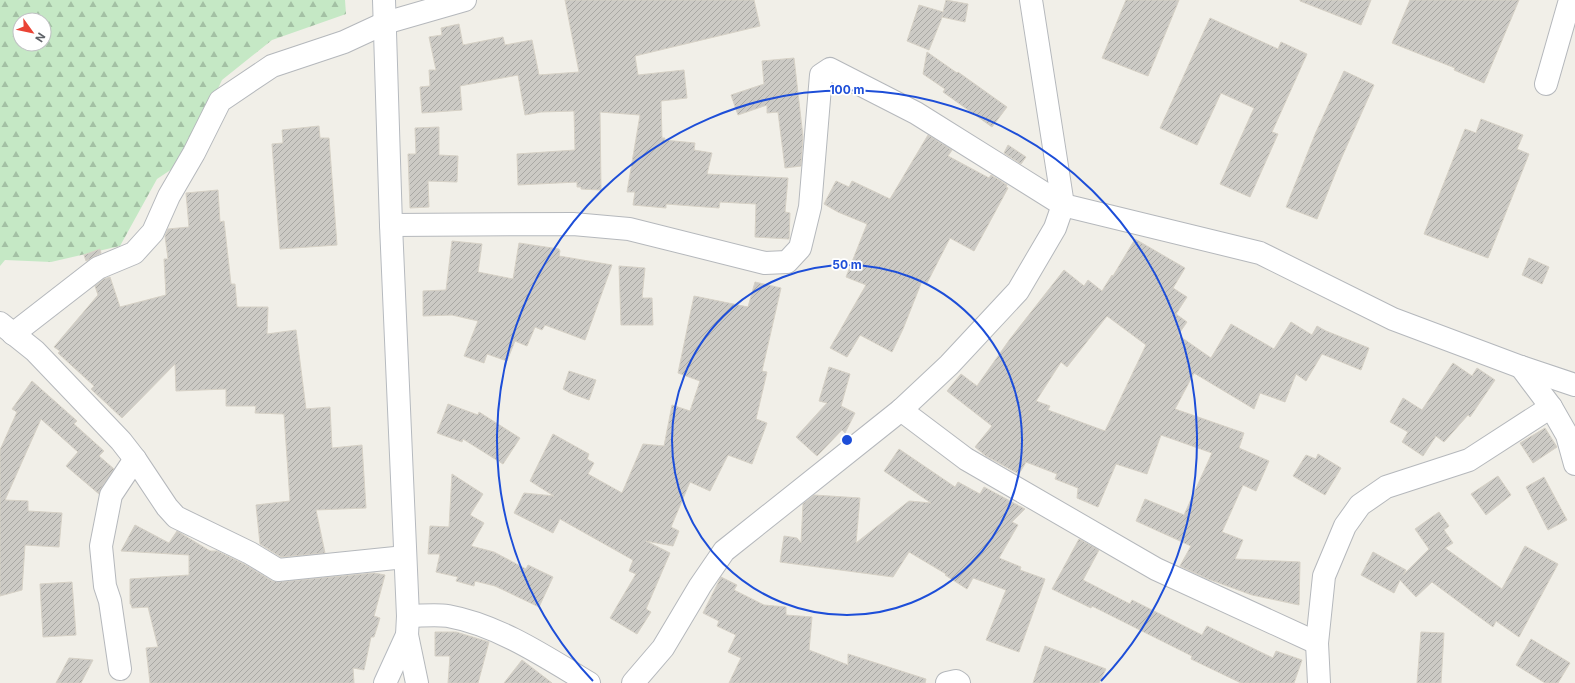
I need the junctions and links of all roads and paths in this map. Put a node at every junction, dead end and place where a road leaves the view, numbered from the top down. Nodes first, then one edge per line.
1 (384, 0) edge
2 (465, 0) edge
3 (1031, 0) edge
4 (1570, 0) edge
5 (385, 23) junction
6 (1546, 84) dead end
7 (1063, 205) junction
8 (391, 225) junction
9 (6, 328) edge
10 (1521, 366) junction
11 (1575, 385) edge
12 (1551, 407) junction
13 (901, 410) junction
14 (135, 459) junction
15 (1575, 464) edge
16 (405, 557) junction
17 (407, 626) junction
18 (1317, 643) junction
19 (120, 669) dead end
20 (385, 683) edge
21 (417, 683) edge
22 (589, 683) edge
23 (633, 683) edge
24 (946, 683) edge
25 (960, 683) edge
26 (1320, 683) edge

1 - 5 street
2 - 5 street
3 - 7 street
4 - 6 street
5 - 8 street
5 - 9 street
7 - 8 street
7 - 10 street
7 - 13 street
8 - 16 street
9 - 14 street
10 - 11 street
10 - 12 street
12 - 15 street
12 - 18 street
13 - 18 street
13 - 23 street
14 - 16 street
14 - 19 street
16 - 17 street
17 - 20 street
17 - 21 street
17 - 22 street
18 - 26 street
24 - 25 street

